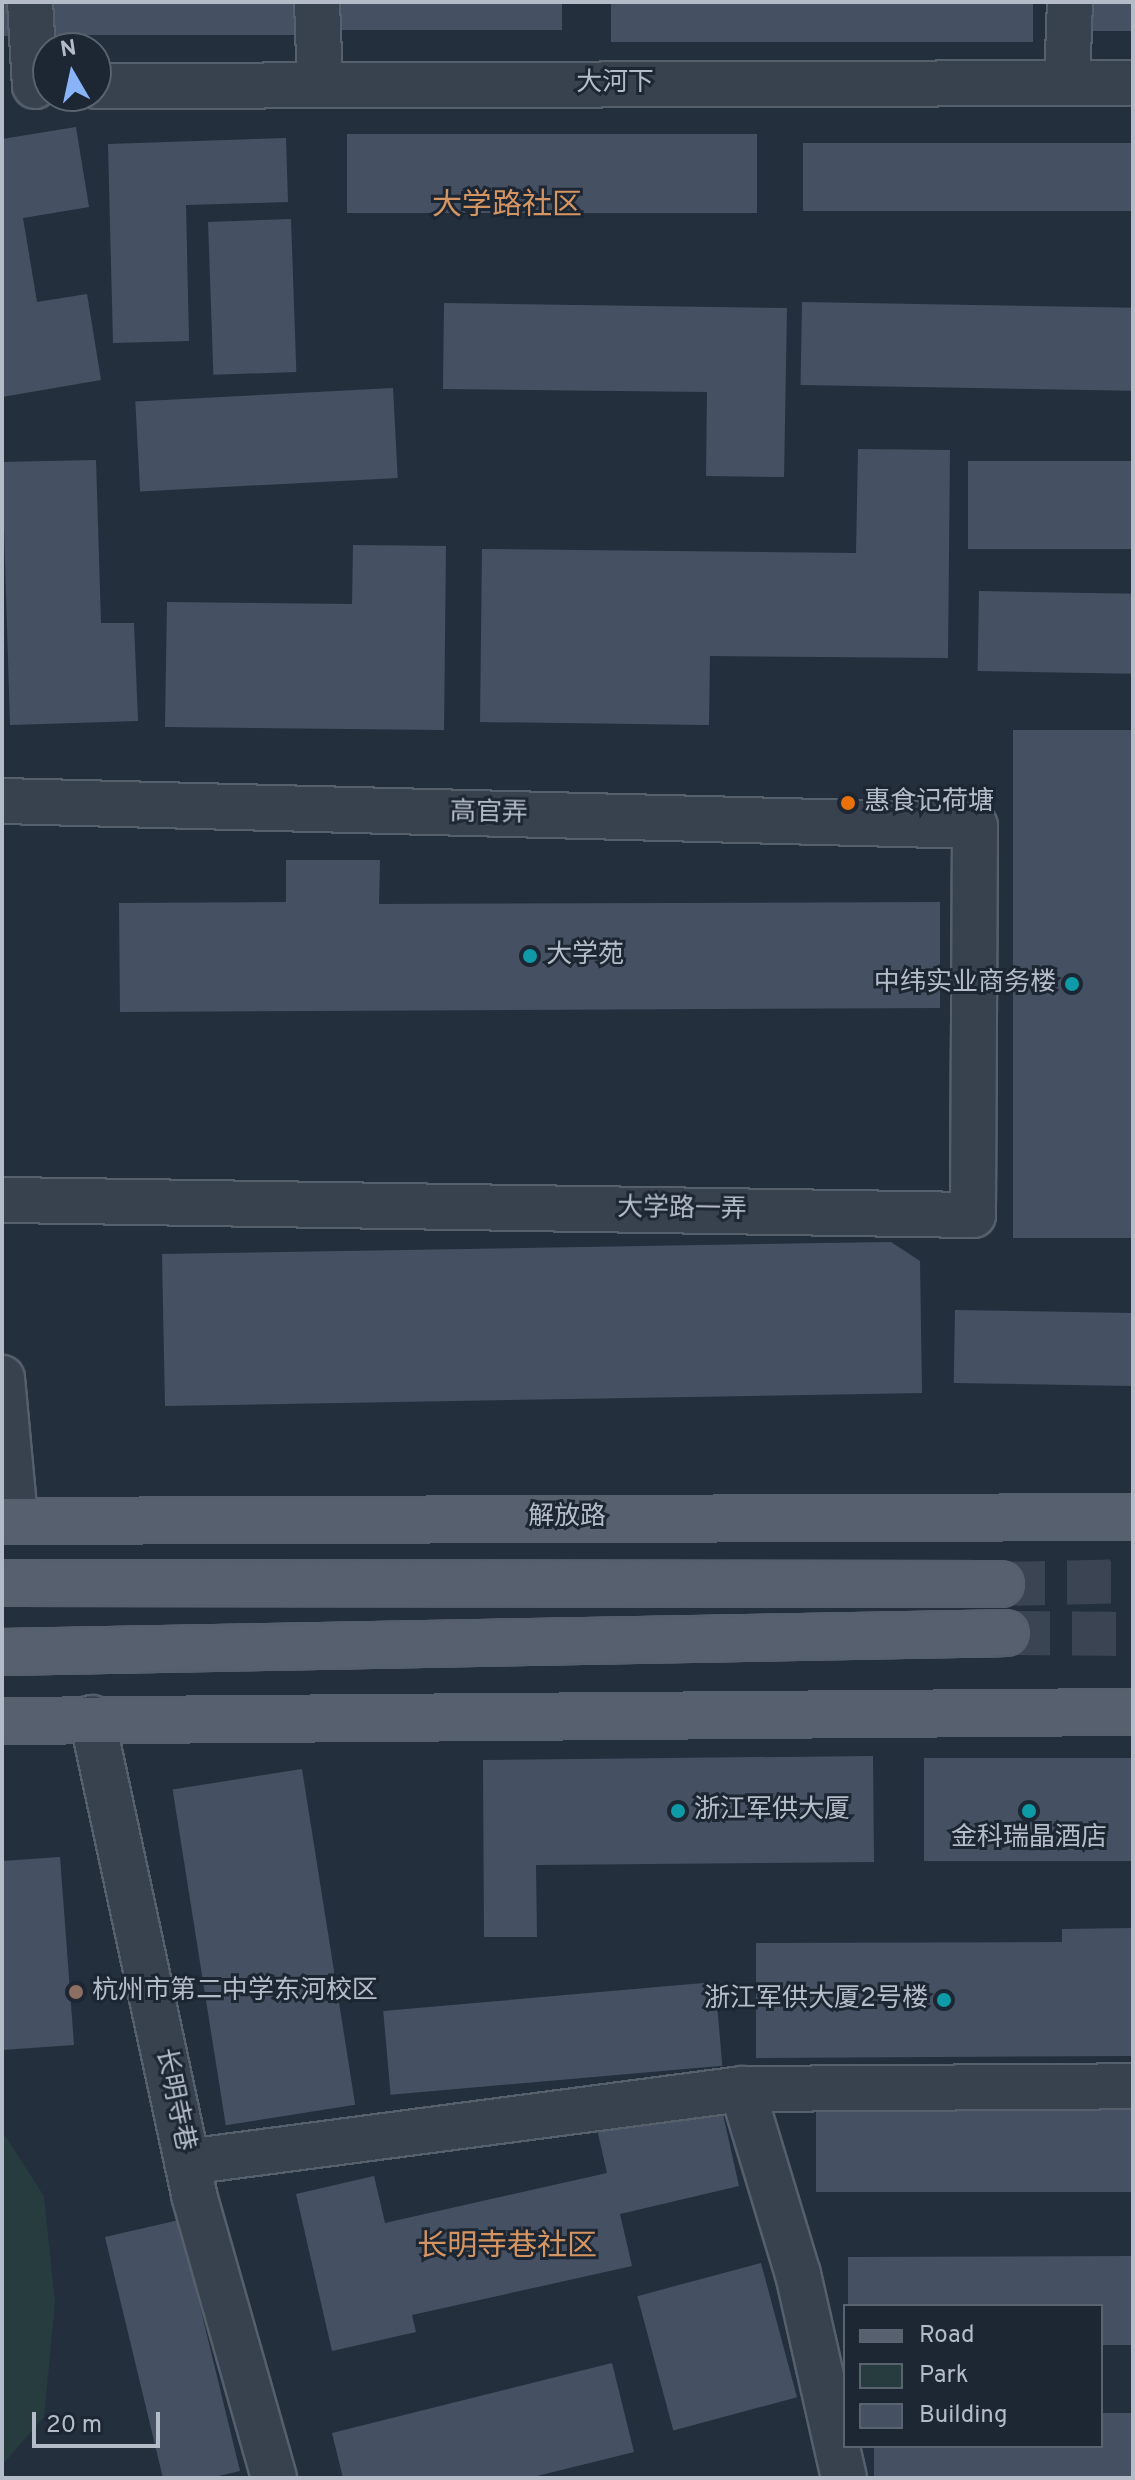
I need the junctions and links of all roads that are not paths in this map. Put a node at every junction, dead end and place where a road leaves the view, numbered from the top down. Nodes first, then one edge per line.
1 (30, 2) edge
2 (317, 2) edge
3 (1070, 2) edge
4 (1067, 83) junction
5 (1133, 83) edge
6 (320, 85) junction
7 (112, 86) edge
8 (28, 87) edge
9 (2, 801) edge
10 (975, 826) joint
11 (2, 1200) edge
12 (2, 1378) edge
13 (1133, 1517) edge
14 (8, 1520) edge
15 (2, 1583) edge
16 (1001, 1584) tunnel mouth
17 (1006, 1633) tunnel mouth
18 (2, 1652) edge
19 (1133, 1712) edge
20 (92, 1718) junction
21 (2, 1721) edge
22 (1133, 2086) edge
23 (742, 2089) junction
24 (187, 2162) junction
25 (274, 2478) edge
26 (844, 2478) edge

1 - 8 street
2 - 6 street
3 - 4 street
4 - 5 street, 大河下
4 - 6 street, 大河下
6 - 7 street, 大河下
9 - 10 street, 高官弄
10 - 11 street, 大学路一弄
12 - 14 street
13 - 14 main road, 解放路
15 - 16 main road
17 - 18 main road
19 - 20 main road
20 - 21 main road
20 - 24 street, 长明寺巷
22 - 23 street
23 - 24 street
23 - 26 street
24 - 25 street, 长明寺巷

